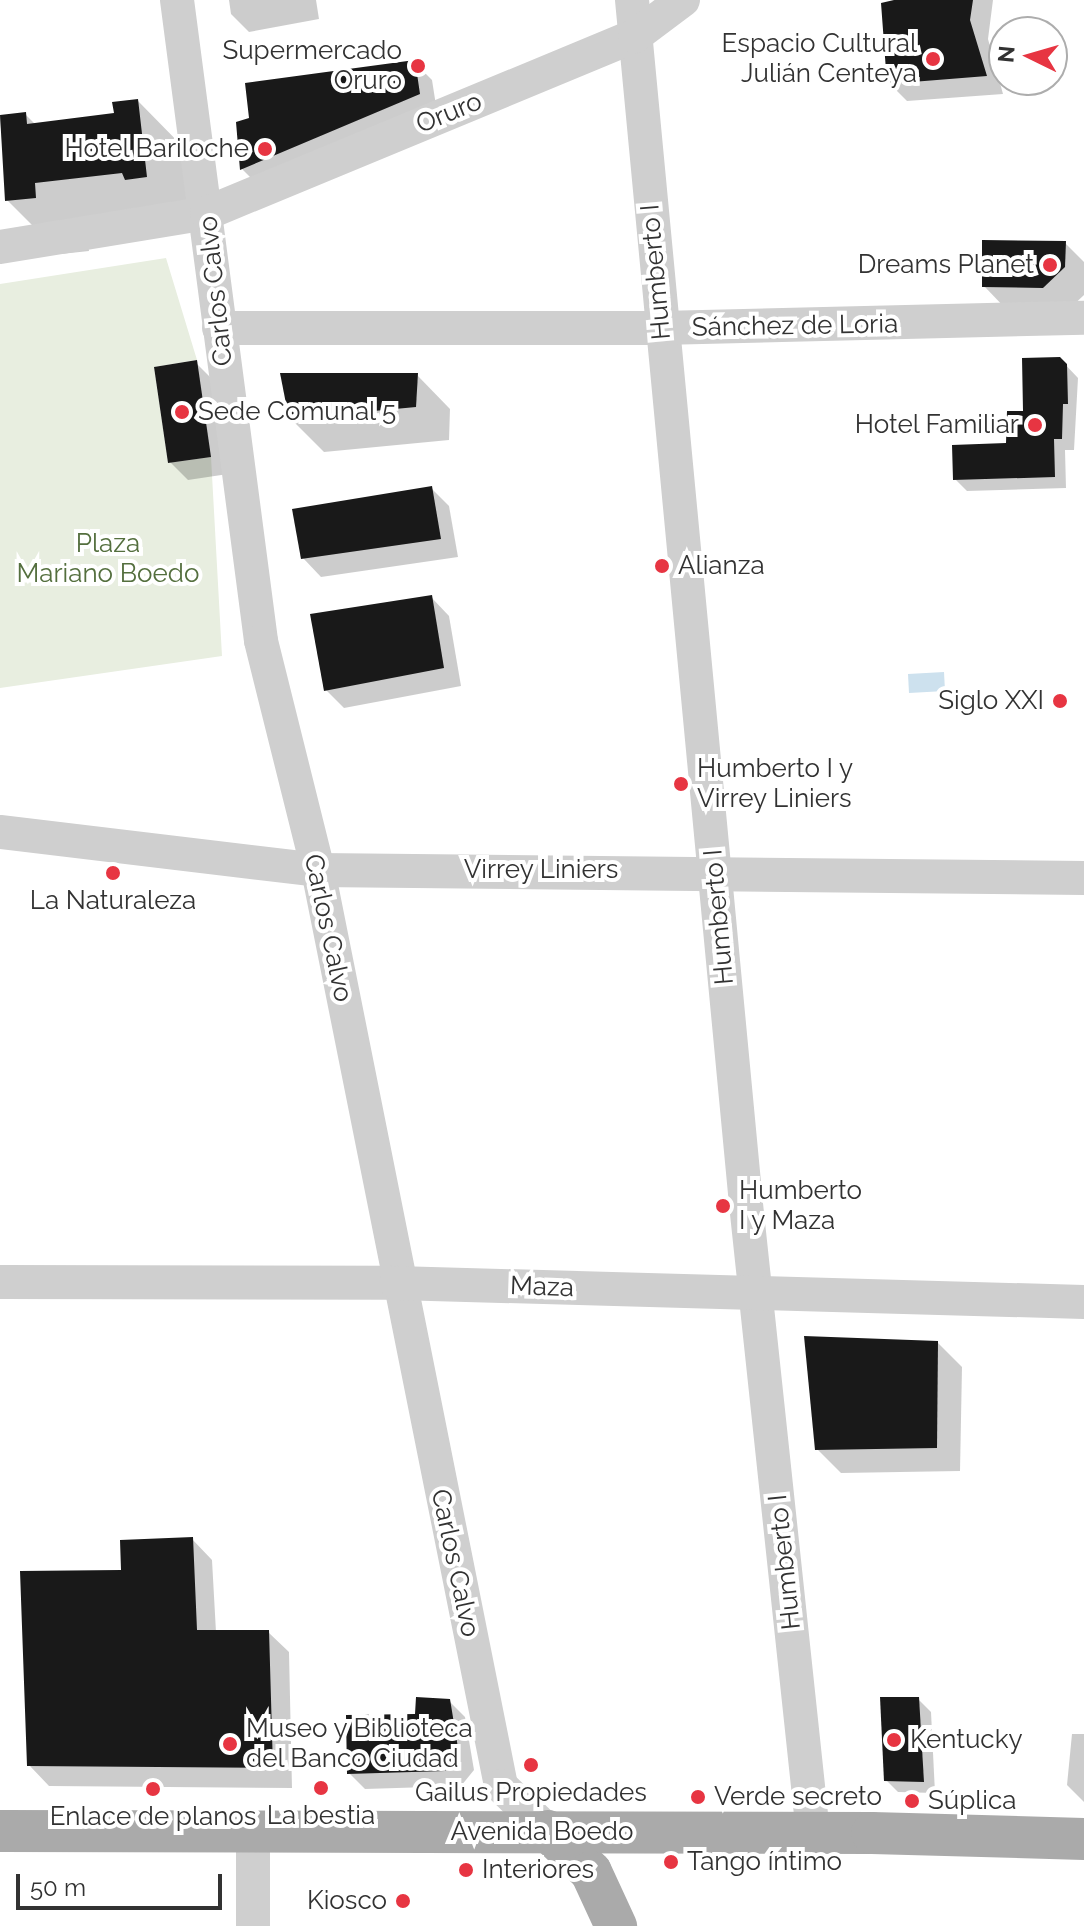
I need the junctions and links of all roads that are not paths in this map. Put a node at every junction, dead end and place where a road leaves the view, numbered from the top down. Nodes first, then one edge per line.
1 (177, 0) edge
2 (632, 0) edge
3 (683, 0) edge
4 (635, 36) junction
5 (207, 213) junction
6 (0, 247) edge
7 (1084, 318) edge
8 (219, 328) junction
9 (661, 328) junction
10 (0, 832) edge
11 (318, 870) junction
12 (714, 871) junction
13 (1084, 878) edge
14 (0, 1282) edge
15 (396, 1283) junction
16 (758, 1296) junction
17 (1084, 1302) edge
18 (0, 1831) edge
19 (253, 1831) junction
20 (548, 1831) junction
21 (813, 1833) junction
22 (1084, 1839) edge
23 (253, 1926) edge
24 (616, 1926) edge

1 - 5 street, Carlos Calvo
2 - 4 street, Humberto I
3 - 4 street, Oruro
4 - 5 street, Oruro
4 - 9 street, Humberto I
5 - 6 street
5 - 8 street, Carlos Calvo
7 - 9 street, Sánchez de Loria
8 - 9 street, Sánchez de Loria
8 - 11 street, Carlos Calvo
9 - 12 street, Humberto I
10 - 11 street, Virrey Liniers
11 - 12 street, Virrey Liniers
11 - 15 street, Carlos Calvo
12 - 13 street, Virrey Liniers
12 - 16 street, Humberto I
14 - 15 street, Maza
15 - 16 street, Maza
15 - 20 street, Carlos Calvo
16 - 17 street, Maza
16 - 21 street, Humberto I
18 - 19 main road, Avenida Boedo
19 - 20 main road, Avenida Boedo
19 - 23 street
20 - 21 main road, Avenida Boedo
20 - 24 main road
21 - 22 main road, Avenida Boedo

